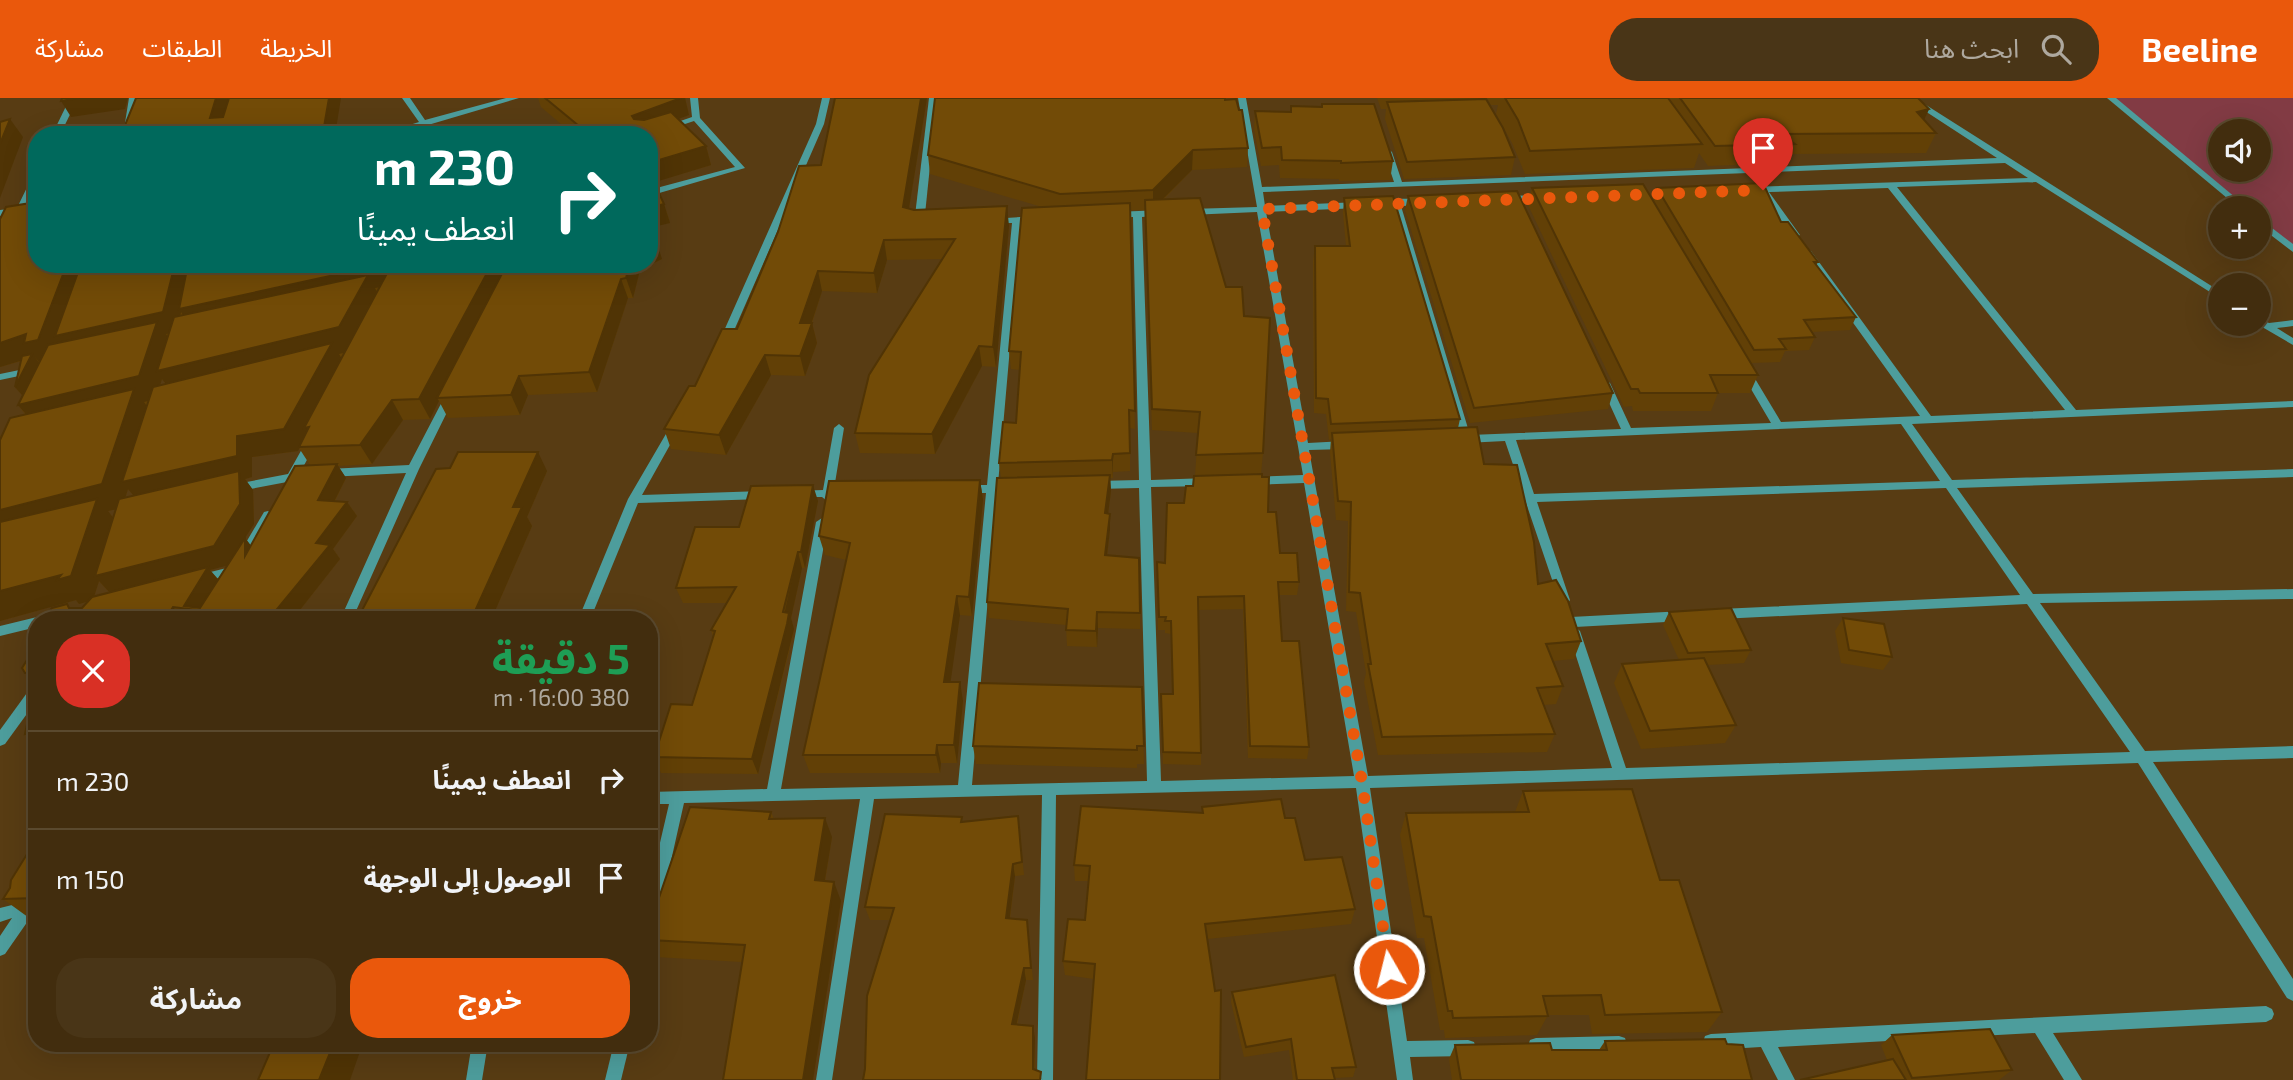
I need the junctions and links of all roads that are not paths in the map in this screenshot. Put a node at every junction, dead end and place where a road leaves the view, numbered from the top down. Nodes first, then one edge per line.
1 (74, 98) edge
2 (133, 98) edge
3 (406, 98) edge
4 (515, 98) edge
5 (694, 98) edge
6 (826, 98) edge
7 (933, 98) edge
8 (1242, 98) edge
9 (1909, 98) edge
10 (2111, 98) edge
11 (696, 118) junction
12 (423, 123) junction
13 (60, 126) edge
14 (128, 126) edge
15 (413, 126) edge
16 (424, 126) edge
17 (658, 130) edge
18 (1384, 138) edge
19 (2005, 160) junction
20 (1698, 163) edge
21 (1515, 168) edge
22 (1705, 172) junction
23 (1520, 180) junction
24 (2035, 180) junction
25 (1399, 185) junction
26 (1890, 185) junction
27 (658, 190) edge
28 (1259, 190) junction
29 (1763, 190) junction
30 (1736, 191) edge
31 (28, 193) edge
32 (2229, 196) edge
33 (1559, 197) edge
34 (1518, 199) junction
35 (1491, 200) edge
36 (1437, 202) edge
37 (1396, 203) junction
38 (20, 209) junction
39 (28, 209) edge
40 (1262, 209) junction
41 (1524, 211) edge
42 (0, 212) edge
43 (1137, 214) junction
44 (1111, 215) edge
45 (1044, 218) edge
46 (1017, 220) junction
47 (980, 221) edge
48 (930, 224) edge
49 (10, 230) edge
50 (2271, 231) edge
51 (2293, 249) edge
52 (2208, 288) edge
53 (2271, 323) edge
54 (2293, 323) edge
55 (2271, 328) edge
56 (2293, 342) edge
57 (716, 356) edge
58 (1737, 356) edge
59 (47, 367) edge
60 (1599, 371) edge
61 (0, 377) edge
62 (456, 385) edge
63 (2293, 404) edge
64 (2073, 413) junction
65 (681, 416) edge
66 (1927, 419) junction
67 (1904, 421) junction
68 (1778, 426) junction
69 (319, 427) edge
70 (839, 428) dead end
71 (1628, 433) junction
72 (1510, 438) junction
73 (1466, 439) junction
74 (1453, 440) edge
75 (1358, 444) edge
76 (1304, 447) junction
77 (413, 469) junction
78 (2293, 473) edge
79 (293, 474) junction
80 (1310, 479) junction
81 (1241, 481) edge
82 (1227, 482) edge
83 (1145, 484) junction
84 (1949, 484) junction
85 (286, 486) edge
86 (1089, 486) edge
87 (992, 488) junction
88 (1020, 488) edge
89 (951, 490) edge
90 (217, 492) edge
91 (855, 493) edge
92 (827, 494) junction
93 (772, 495) edge
94 (786, 495) edge
95 (1530, 498) junction
96 (634, 499) junction
97 (272, 510) edge
98 (235, 570) junction
99 (181, 584) edge
100 (223, 590) edge
101 (2293, 594) edge
102 (2030, 599) junction
103 (350, 611) edge
104 (588, 611) edge
105 (1696, 615) edge
106 (1710, 615) edge
107 (1571, 621) junction
108 (28, 624) edge
109 (0, 631) edge
110 (28, 702) edge
111 (0, 740) edge
112 (2293, 752) edge
113 (2141, 757) junction
114 (1621, 773) junction
115 (1362, 782) junction
116 (1154, 786) junction
117 (1049, 788) junction
118 (964, 791) junction
119 (868, 793) junction
120 (773, 795) junction
121 (678, 797) junction
122 (658, 798) edge
123 (658, 884) edge
124 (28, 903) edge
125 (28, 908) edge
126 (0, 915) edge
127 (0, 949) edge
128 (2293, 993) edge
129 (2266, 1014) dead end
130 (2039, 1026) junction
131 (1766, 1041) junction
132 (1698, 1042) edge
133 (1630, 1044) edge
134 (1522, 1046) edge
135 (1482, 1047) edge
136 (1401, 1049) junction
137 (479, 1052) edge
138 (620, 1052) edge
139 (474, 1080) edge
140 (613, 1080) edge
141 (824, 1080) edge
142 (1045, 1080) edge
143 (1405, 1080) edge
144 (1787, 1080) edge
145 (2074, 1080) edge

1 - 13 street
2 - 14 street
3 - 12 street
4 - 12 street
5 - 11 street
6 - 57 street
7 - 48 street
8 - 28 street
9 - 19 street
10 - 32 street
11 - 17 street
11 - 27 street
12 - 15 street
12 - 16 street
18 - 25 street
19 - 22 street
19 - 24 street
20 - 22 street
21 - 23 street
22 - 23 street
23 - 25 street
24 - 26 street
24 - 52 street
25 - 28 street
26 - 29 street
26 - 64 street
28 - 40 street
29 - 30 street
29 - 66 street
31 - 38 street
33 - 34 street
34 - 35 street
34 - 41 street
36 - 37 street
37 - 40 street
37 - 73 street
38 - 39 street
38 - 42 street
38 - 49 street
40 - 43 street
40 - 76 street
43 - 44 street
43 - 83 street
45 - 46 street
46 - 47 street
46 - 87 street
50 - 51 street
53 - 54 street
55 - 56 street
58 - 68 street
59 - 61 street
60 - 71 street
62 - 77 street
63 - 64 street
64 - 66 street
65 - 96 street
66 - 67 street
67 - 68 street
67 - 84 street
68 - 71 street
69 - 79 street
70 - 92 street
71 - 72 street
72 - 73 street
72 - 95 street
73 - 74 street
75 - 76 street
76 - 80 street
77 - 79 street
77 - 103 street
78 - 84 street
79 - 85 street
79 - 90 street
80 - 81 street
80 - 115 street
82 - 83 street
83 - 86 street
83 - 116 street
84 - 95 street
84 - 102 street
87 - 88 street
87 - 89 street
87 - 118 street
91 - 92 street
92 - 94 street
92 - 120 street
93 - 96 street
95 - 107 street
96 - 104 street
97 - 98 street
98 - 99 street
98 - 100 street
101 - 102 street
102 - 106 street
102 - 113 street
105 - 107 street
107 - 114 street
108 - 109 street
110 - 111 street
112 - 113 street
113 - 114 street
113 - 128 street
114 - 115 street
115 - 116 street
115 - 136 street
116 - 117 street
117 - 118 street
117 - 142 street
118 - 119 street
119 - 120 street
119 - 141 street
120 - 121 street
121 - 122 street
121 - 123 street
124 - 126 street
125 - 127 street
129 - 130 street
130 - 131 street
130 - 145 street
131 - 132 street
131 - 144 street
133 - 134 street
135 - 136 street
136 - 143 street
137 - 139 street
138 - 140 street

